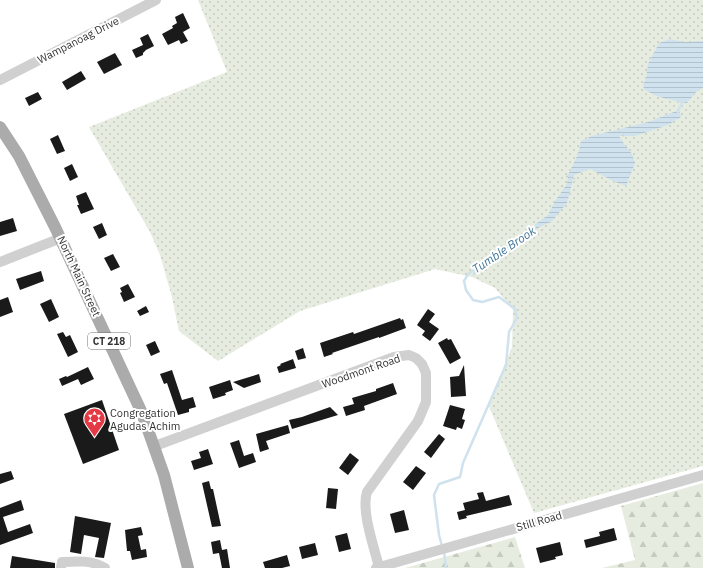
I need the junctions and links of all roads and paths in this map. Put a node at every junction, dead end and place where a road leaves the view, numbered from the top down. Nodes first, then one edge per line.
1 (156, 0) edge
2 (0, 80) edge
3 (0, 127) edge
4 (618, 128) dead end
5 (624, 137) dead end
6 (566, 176) dead end
7 (575, 179) dead end
8 (60, 238) junction
9 (0, 262) edge
10 (155, 446) junction
11 (703, 475) edge
12 (61, 568) edge
13 (105, 568) edge
14 (188, 568) edge
15 (378, 568) edge

1 - 2 street, Wampanoag Drive
3 - 8 main road, North Main Street / CT 218
4 - 5 path
6 - 7 path
8 - 9 street
8 - 10 main road, North Main Street / CT 218
10 - 14 main road, North Main Street / CT 218
10 - 15 street, Woodmont Road
11 - 15 street, Still Road
12 - 13 street

